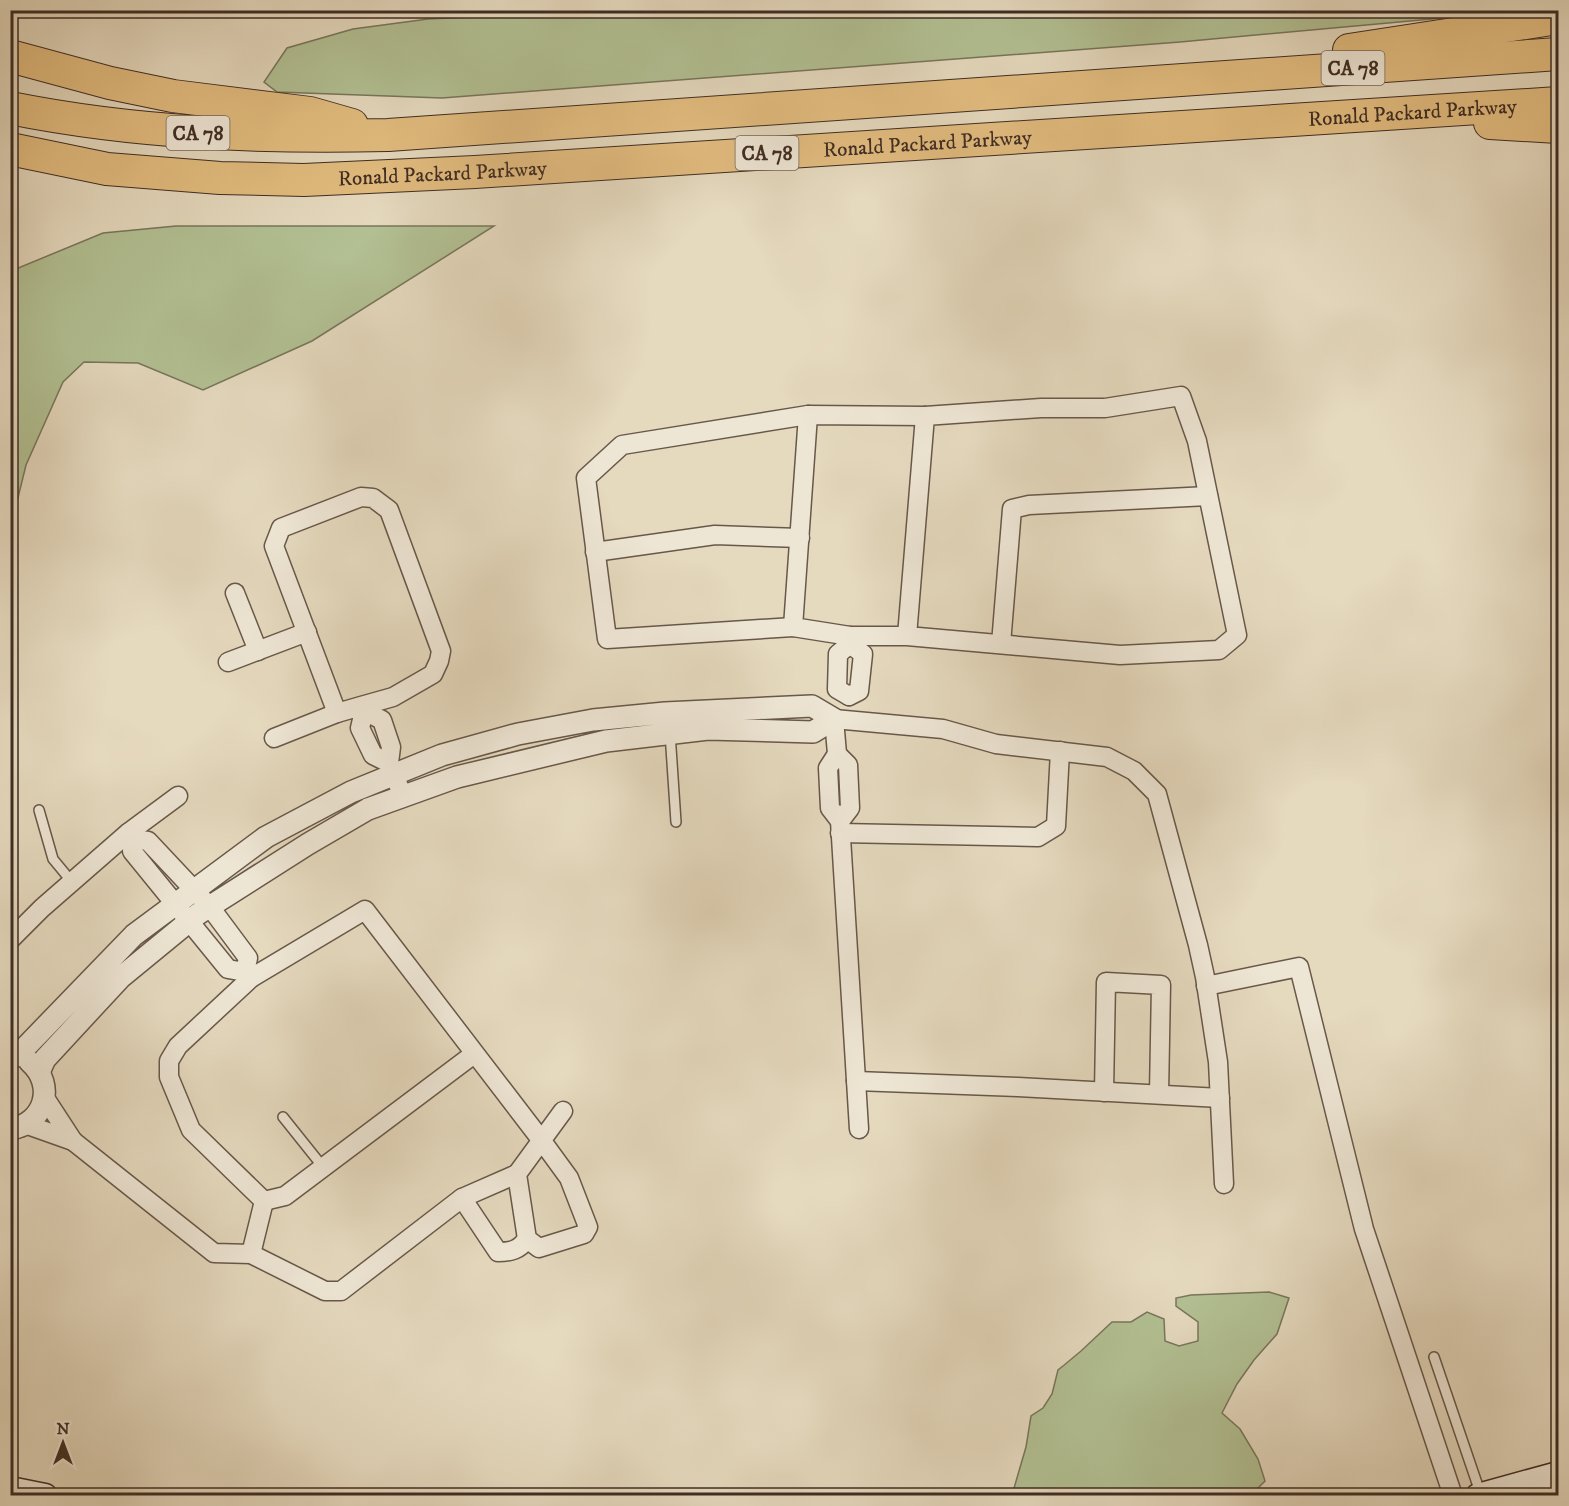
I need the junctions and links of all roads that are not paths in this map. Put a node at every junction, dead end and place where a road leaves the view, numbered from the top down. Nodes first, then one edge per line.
1 (1558, 18) edge
2 (1558, 54) edge
3 (10, 56) edge
4 (1147, 82) junction
5 (1558, 103) edge
6 (10, 108) edge
7 (1427, 112) junction
8 (1558, 127) edge
9 (388, 135) junction
10 (10, 149) edge
11 (10, 161) edge
12 (107, 169) junction
13 (808, 415) junction
14 (925, 416) junction
15 (1208, 496) junction
16 (800, 538) junction
17 (595, 552) junction
18 (235, 592) dead end
19 (794, 627) junction
20 (307, 632) junction
21 (907, 636) junction
22 (850, 640) junction
23 (1001, 644) junction
24 (258, 651) junction
25 (228, 662) dead end
26 (363, 709) junction
27 (337, 713) junction
28 (841, 720) junction
29 (670, 734) junction
30 (274, 738) dead end
31 (1060, 752) junction
32 (391, 769) junction
33 (178, 796) dead end
34 (404, 796) junction
35 (39, 810) dead end
36 (676, 822) dead end
37 (840, 827) junction
38 (131, 836) junction
39 (72, 882) junction
40 (193, 891) junction
41 (175, 904) junction
42 (210, 908) junction
43 (189, 921) junction
44 (10, 940) edge
45 (248, 975) junction
46 (1206, 986) junction
47 (474, 1054) junction
48 (14, 1055) edge
49 (39, 1072) junction
50 (856, 1081) junction
51 (1104, 1092) junction
52 (1159, 1095) junction
53 (45, 1098) junction
54 (1220, 1098) junction
55 (563, 1111) dead end
56 (283, 1117) dead end
57 (18, 1127) edge
58 (859, 1129) dead end
59 (73, 1141) junction
60 (542, 1141) junction
61 (323, 1167) junction
62 (517, 1174) junction
63 (1224, 1184) dead end
64 (462, 1198) junction
65 (264, 1201) junction
66 (527, 1239) junction
67 (251, 1254) junction
68 (1434, 1357) dead end
69 (1558, 1474) edge
70 (10, 1489) edge
71 (1479, 1495) edge
72 (45, 1496) edge
73 (1453, 1496) edge

1 - 4 highway
2 - 4 highway, Ronald Packard Parkway / CA 78
3 - 9 highway
4 - 9 highway, Ronald Packard Parkway / CA 78
5 - 7 highway, Ronald Packard Parkway / CA 78
6 - 9 highway, Ronald Packard Parkway / CA 78
7 - 8 highway
7 - 12 highway, Ronald Packard Parkway / CA 78
10 - 12 highway, Ronald Packard Parkway / CA 78
11 - 12 highway
13 - 14 street
13 - 16 street
13 - 17 street
14 - 15 street
14 - 21 street
15 - 23 street
15 - 23 street
16 - 17 street
16 - 19 street
17 - 19 street
18 - 24 street
19 - 22 street
20 - 24 street
20 - 26 street
20 - 27 street
21 - 22 street
21 - 23 street
22 - 28 street
24 - 25 street
26 - 27 street
26 - 32 street
27 - 30 street
28 - 29 street
28 - 31 street
28 - 32 street
28 - 37 street
29 - 34 street
29 - 36 lane
31 - 37 street
31 - 46 street
32 - 34 street
32 - 40 street
33 - 38 street
34 - 42 street
35 - 39 lane
37 - 50 street
38 - 39 street
38 - 40 street
38 - 41 street
39 - 44 street
40 - 41 street
40 - 42 street
41 - 43 street
41 - 48 street
42 - 43 street
42 - 45 street
43 - 45 street
43 - 49 street
45 - 47 street
45 - 65 street
46 - 54 street
46 - 73 street
47 - 60 street
47 - 61 street
48 - 49 street
49 - 53 street
50 - 51 street
50 - 58 street
51 - 52 street
51 - 52 street
52 - 54 street
53 - 57 street
53 - 59 street
54 - 63 street
55 - 60 street
56 - 61 lane
57 - 59 street
59 - 67 street
60 - 62 street
60 - 66 street
61 - 65 street
62 - 64 street
62 - 66 street
64 - 66 street
64 - 67 street
65 - 67 street
68 - 71 lane
69 - 71 main road
70 - 72 main road

